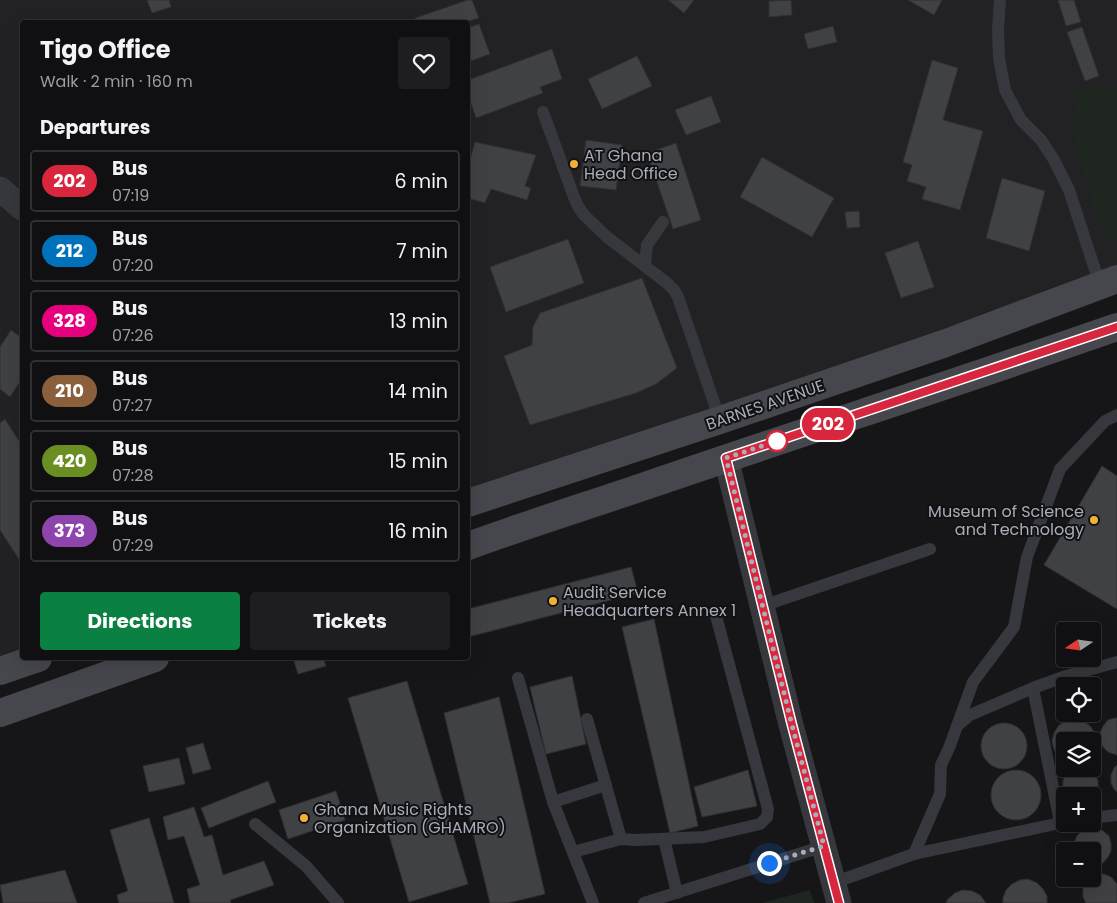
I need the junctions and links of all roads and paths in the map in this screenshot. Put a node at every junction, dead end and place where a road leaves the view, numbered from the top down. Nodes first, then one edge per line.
1 (1000, 0) edge
2 (543, 112) dead end
3 (0, 188) edge
4 (20, 206) edge
5 (663, 222) dead end
6 (645, 266) junction
7 (1109, 282) edge
8 (1117, 327) edge
9 (1117, 415) edge
10 (720, 420) junction
11 (726, 458) junction
12 (470, 500) edge
13 (470, 545) edge
14 (930, 549) dead end
15 (762, 606) junction
16 (716, 616) dead end
17 (32, 660) edge
18 (150, 660) edge
19 (1117, 662) edge
20 (0, 671) edge
21 (518, 678) dead end
22 (1033, 688) junction
23 (0, 713) edge
24 (587, 719) dead end
25 (957, 726) junction
26 (606, 785) junction
27 (1056, 794) edge
28 (553, 802) junction
29 (1117, 815) edge
30 (1101, 817) edge
31 (1056, 823) edge
32 (255, 824) dead end
33 (621, 839) junction
34 (664, 839) junction
35 (824, 846) junction
36 (573, 852) junction
37 (914, 854) junction
38 (676, 893) junction
39 (836, 893) edge
40 (338, 903) edge
41 (594, 903) edge
42 (644, 903) edge

1 - 7 lane
2 - 6 lane
3 - 4 street
5 - 6 lane
6 - 10 lane
7 - 10 main road, BARNES AVENUE
8 - 11 main road
9 - 25 lane
10 - 12 main road, BARNES AVENUE
11 - 13 main road
11 - 15 street
14 - 15 lane
15 - 35 street
16 - 34 lane
17 - 20 main road
18 - 23 main road
19 - 22 lane
21 - 28 lane
22 - 25 lane
22 - 27 lane
24 - 26 lane
25 - 37 lane
26 - 28 lane
26 - 33 lane
28 - 36 lane
29 - 30 lane
31 - 37 lane
32 - 40 lane
33 - 34 lane
33 - 36 lane
34 - 38 lane
35 - 38 lane
35 - 39 street
36 - 41 lane
37 - 39 lane
38 - 42 lane

